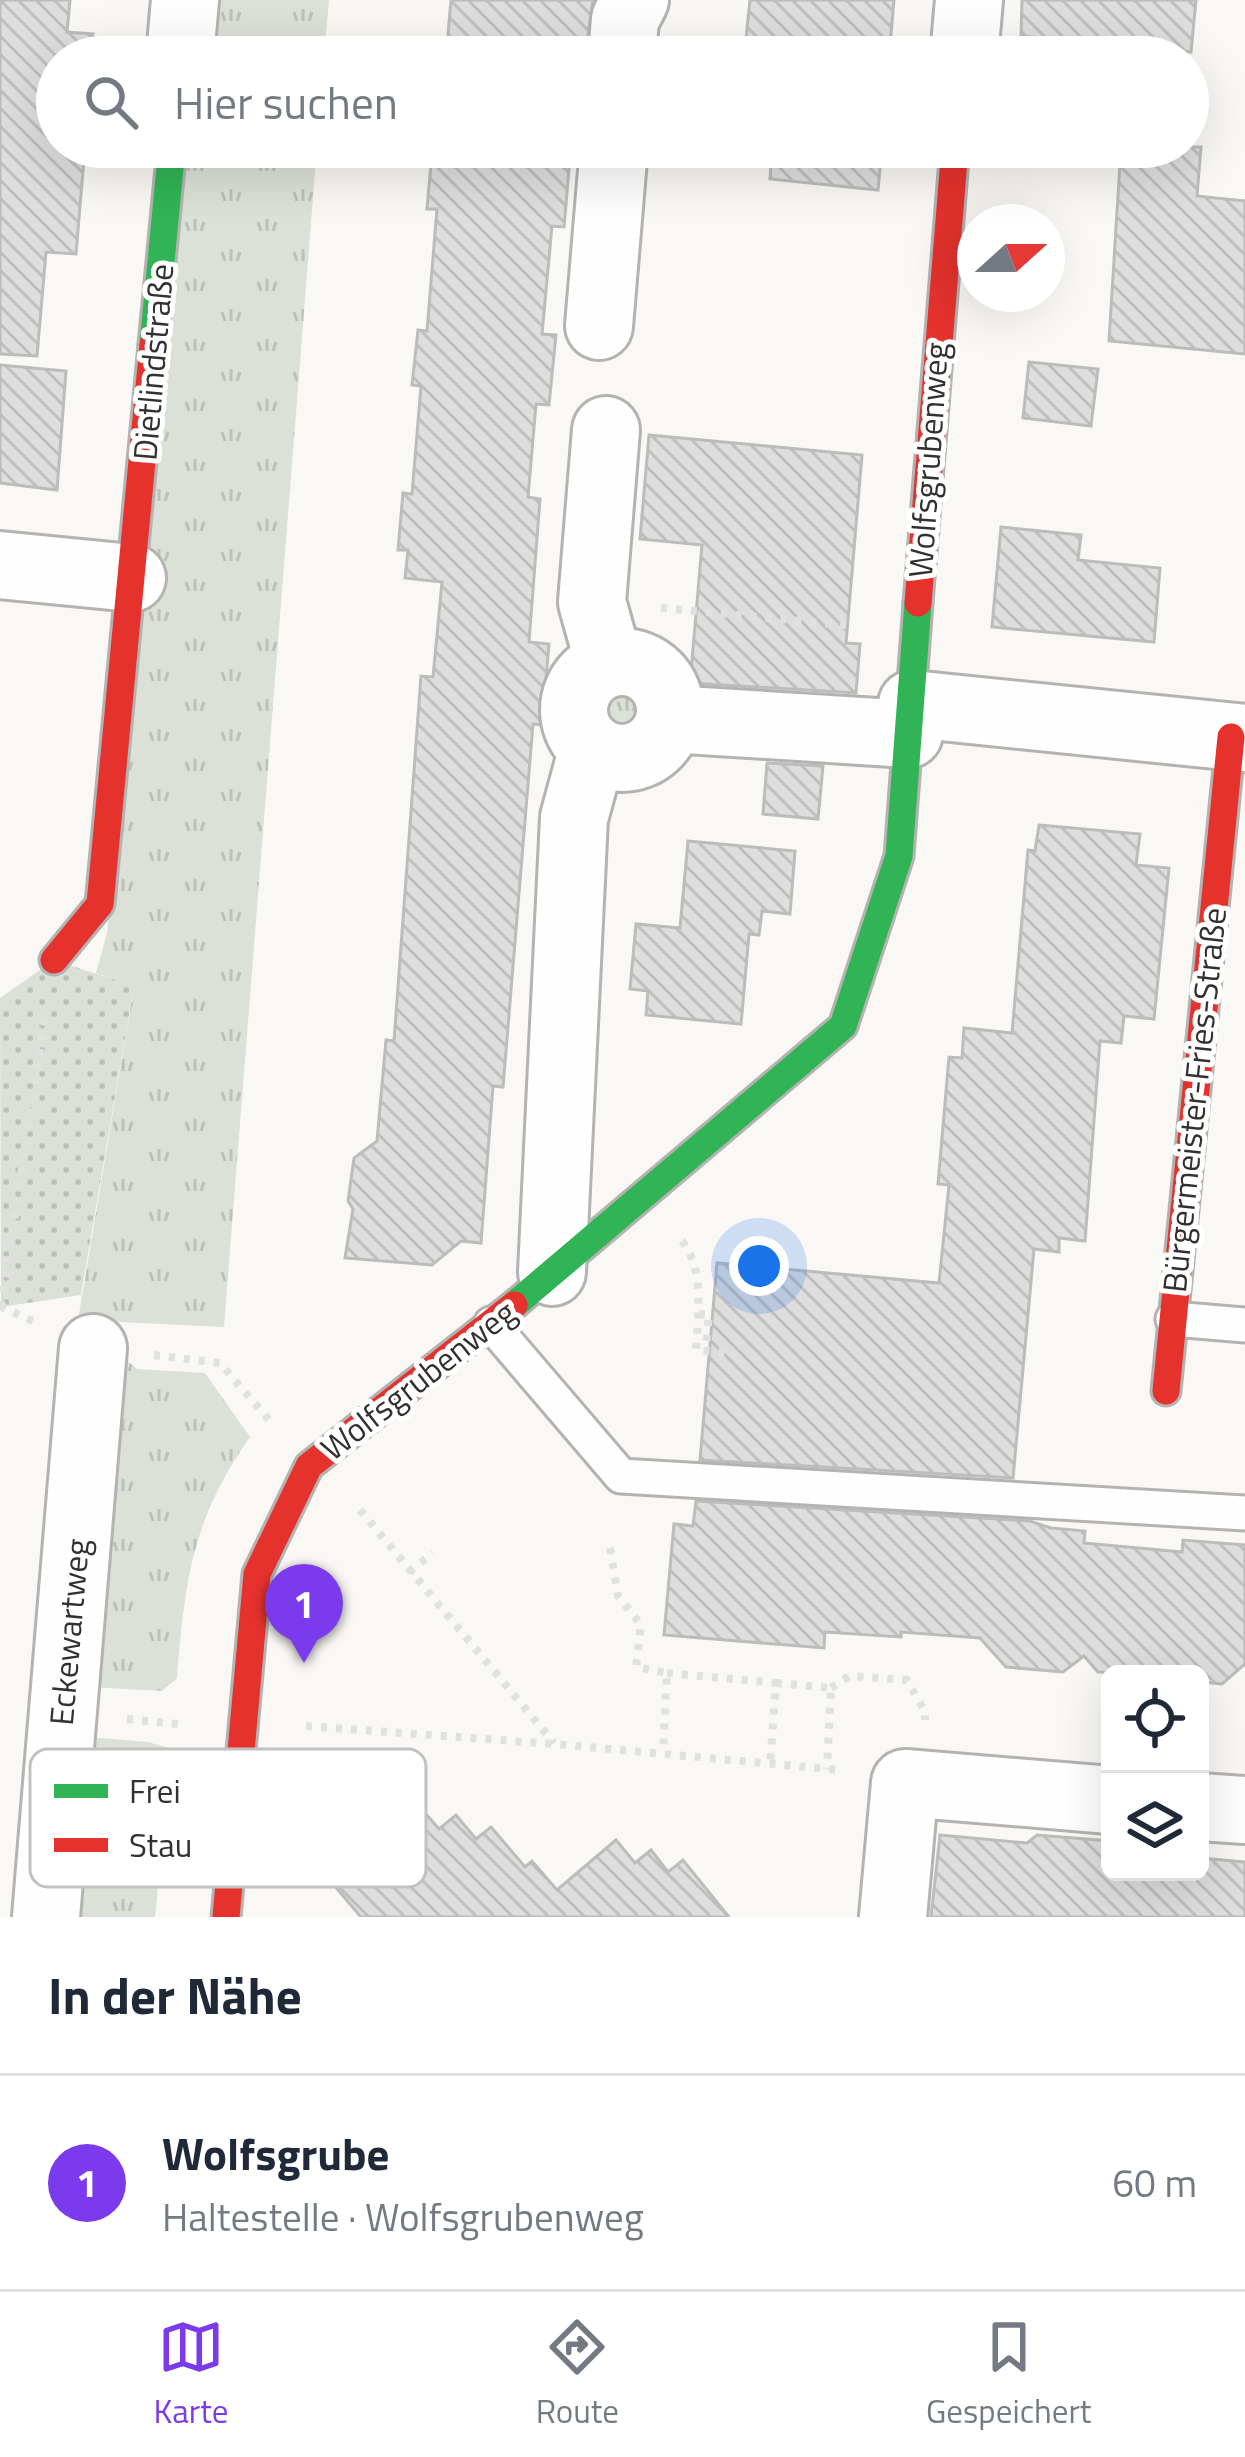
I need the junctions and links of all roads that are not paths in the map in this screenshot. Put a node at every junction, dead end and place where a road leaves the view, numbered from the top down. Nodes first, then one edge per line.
1 (185, 0) edge
2 (635, 0) edge
3 (969, 0) edge
4 (182, 36) edge
5 (624, 36) edge
6 (966, 36) edge
7 (170, 168) edge
8 (612, 168) edge
9 (953, 168) edge
10 (599, 326) dead end
11 (607, 430) dead end
12 (0, 565) edge
13 (132, 578) junction
14 (609, 663) junction
15 (670, 719) junction
16 (911, 719) junction
17 (1238, 738) edge
18 (593, 748) junction
19 (54, 960) road end
20 (553, 1272) junction
21 (1172, 1319) junction
22 (491, 1324) junction
23 (1245, 1325) edge
24 (93, 1348) road end
25 (1166, 1391) dead end
26 (1245, 1513) edge
27 (60, 1749) edge
28 (242, 1749) edge
29 (1101, 1799) edge
30 (1209, 1808) edge
31 (1245, 1810) edge
32 (48, 1887) edge
33 (229, 1887) edge
34 (46, 1917) edge
35 (226, 1917) edge
36 (893, 1917) edge

1 - 4 street
2 - 5 street
3 - 6 street
7 - 13 street, Dietlindstraße
8 - 10 street
9 - 16 street, Wolfsgrubenweg
11 - 14 street
12 - 13 street
13 - 19 street, Dietlindstraße
14 - 15 street
14 - 18 street
15 - 16 street
15 - 18 street
16 - 17 street, Bürgermeister-Fries-Straße
16 - 20 street, Wolfsgrubenweg
17 - 21 street, Bürgermeister-Fries-Straße
18 - 20 street
20 - 22 street, Wolfsgrubenweg
21 - 23 lane
21 - 25 street, Bürgermeister-Fries-Straße
22 - 26 lane
22 - 28 street, Wolfsgrubenweg
24 - 27 street, Eckewartweg
29 - 36 street
30 - 31 street
32 - 34 street, Eckewartweg
33 - 35 street, Wolfsgrubenweg

